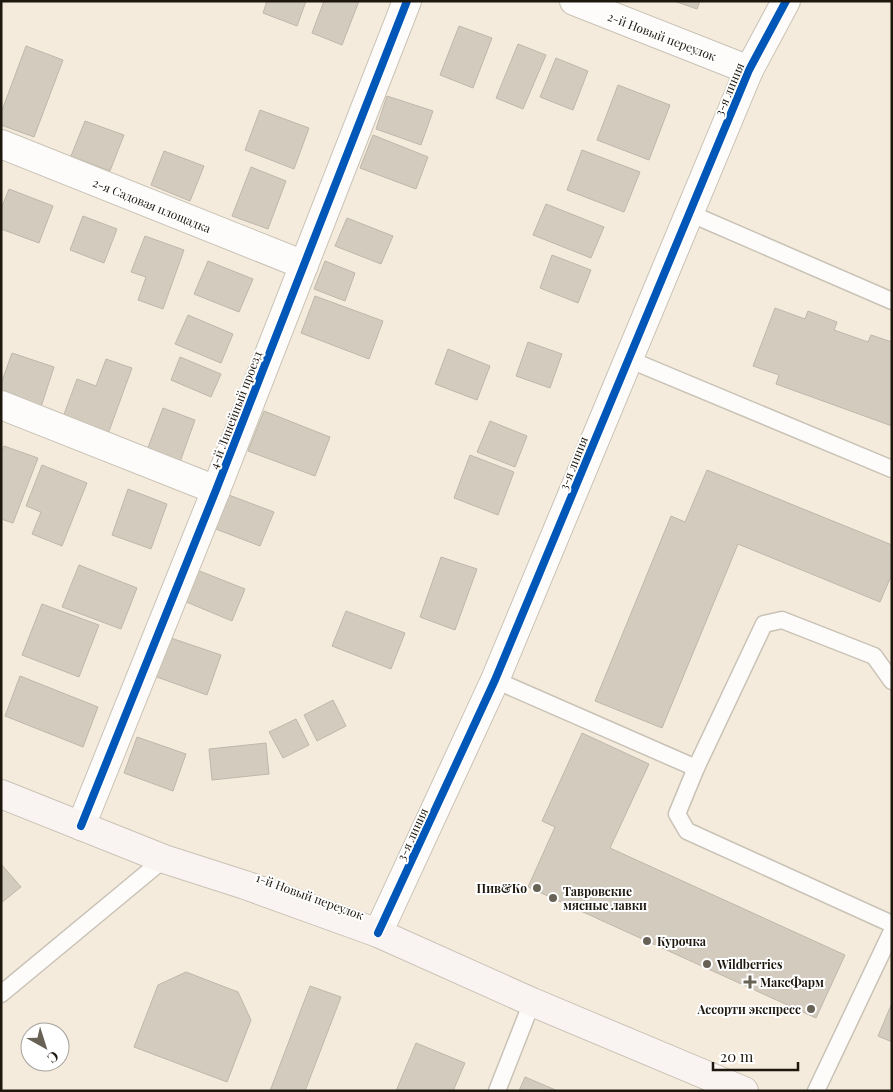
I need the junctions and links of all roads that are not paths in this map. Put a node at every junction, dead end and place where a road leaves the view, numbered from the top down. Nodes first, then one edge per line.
1 (407, 1) edge
2 (574, 1) edge
3 (786, 1) edge
4 (749, 70) junction
5 (1, 144) edge
6 (689, 214) junction
7 (304, 265) junction
8 (892, 301) edge
9 (628, 359) junction
10 (1, 405) edge
11 (892, 468) edge
12 (216, 490) junction
13 (495, 680) junction
14 (892, 681) edge
15 (696, 768) junction
16 (1, 794) edge
17 (82, 826) junction
18 (164, 859) junction
19 (892, 924) edge
20 (892, 931) edge
21 (378, 933) junction
22 (1, 994) edge
23 (532, 1002) junction
24 (497, 1091) edge
25 (744, 1091) edge
26 (816, 1091) edge

1 - 7 street, 4-й Линейный проезд
2 - 4 street, 2-й Новый переулок
3 - 4 street, 3-я линия
4 - 6 street, 3-я линия
5 - 7 street, 2-я Cадовая площадка
6 - 8 lane
6 - 9 street, 3-я линия
7 - 12 street, 4-й Линейный проезд
9 - 11 lane
9 - 13 street, 3-я линия
10 - 12 street
12 - 17 street, 4-й Линейный проезд
13 - 15 lane
13 - 21 street, 3-я линия
14 - 15 lane
15 - 19 lane
16 - 17 street, 1-й Новый переулок
17 - 18 street, 1-й Новый переулок
18 - 21 street, 1-й Новый переулок
18 - 22 lane
20 - 26 lane
21 - 23 street, 1-й Новый переулок
23 - 24 lane
23 - 25 street, 1-й Новый переулок

